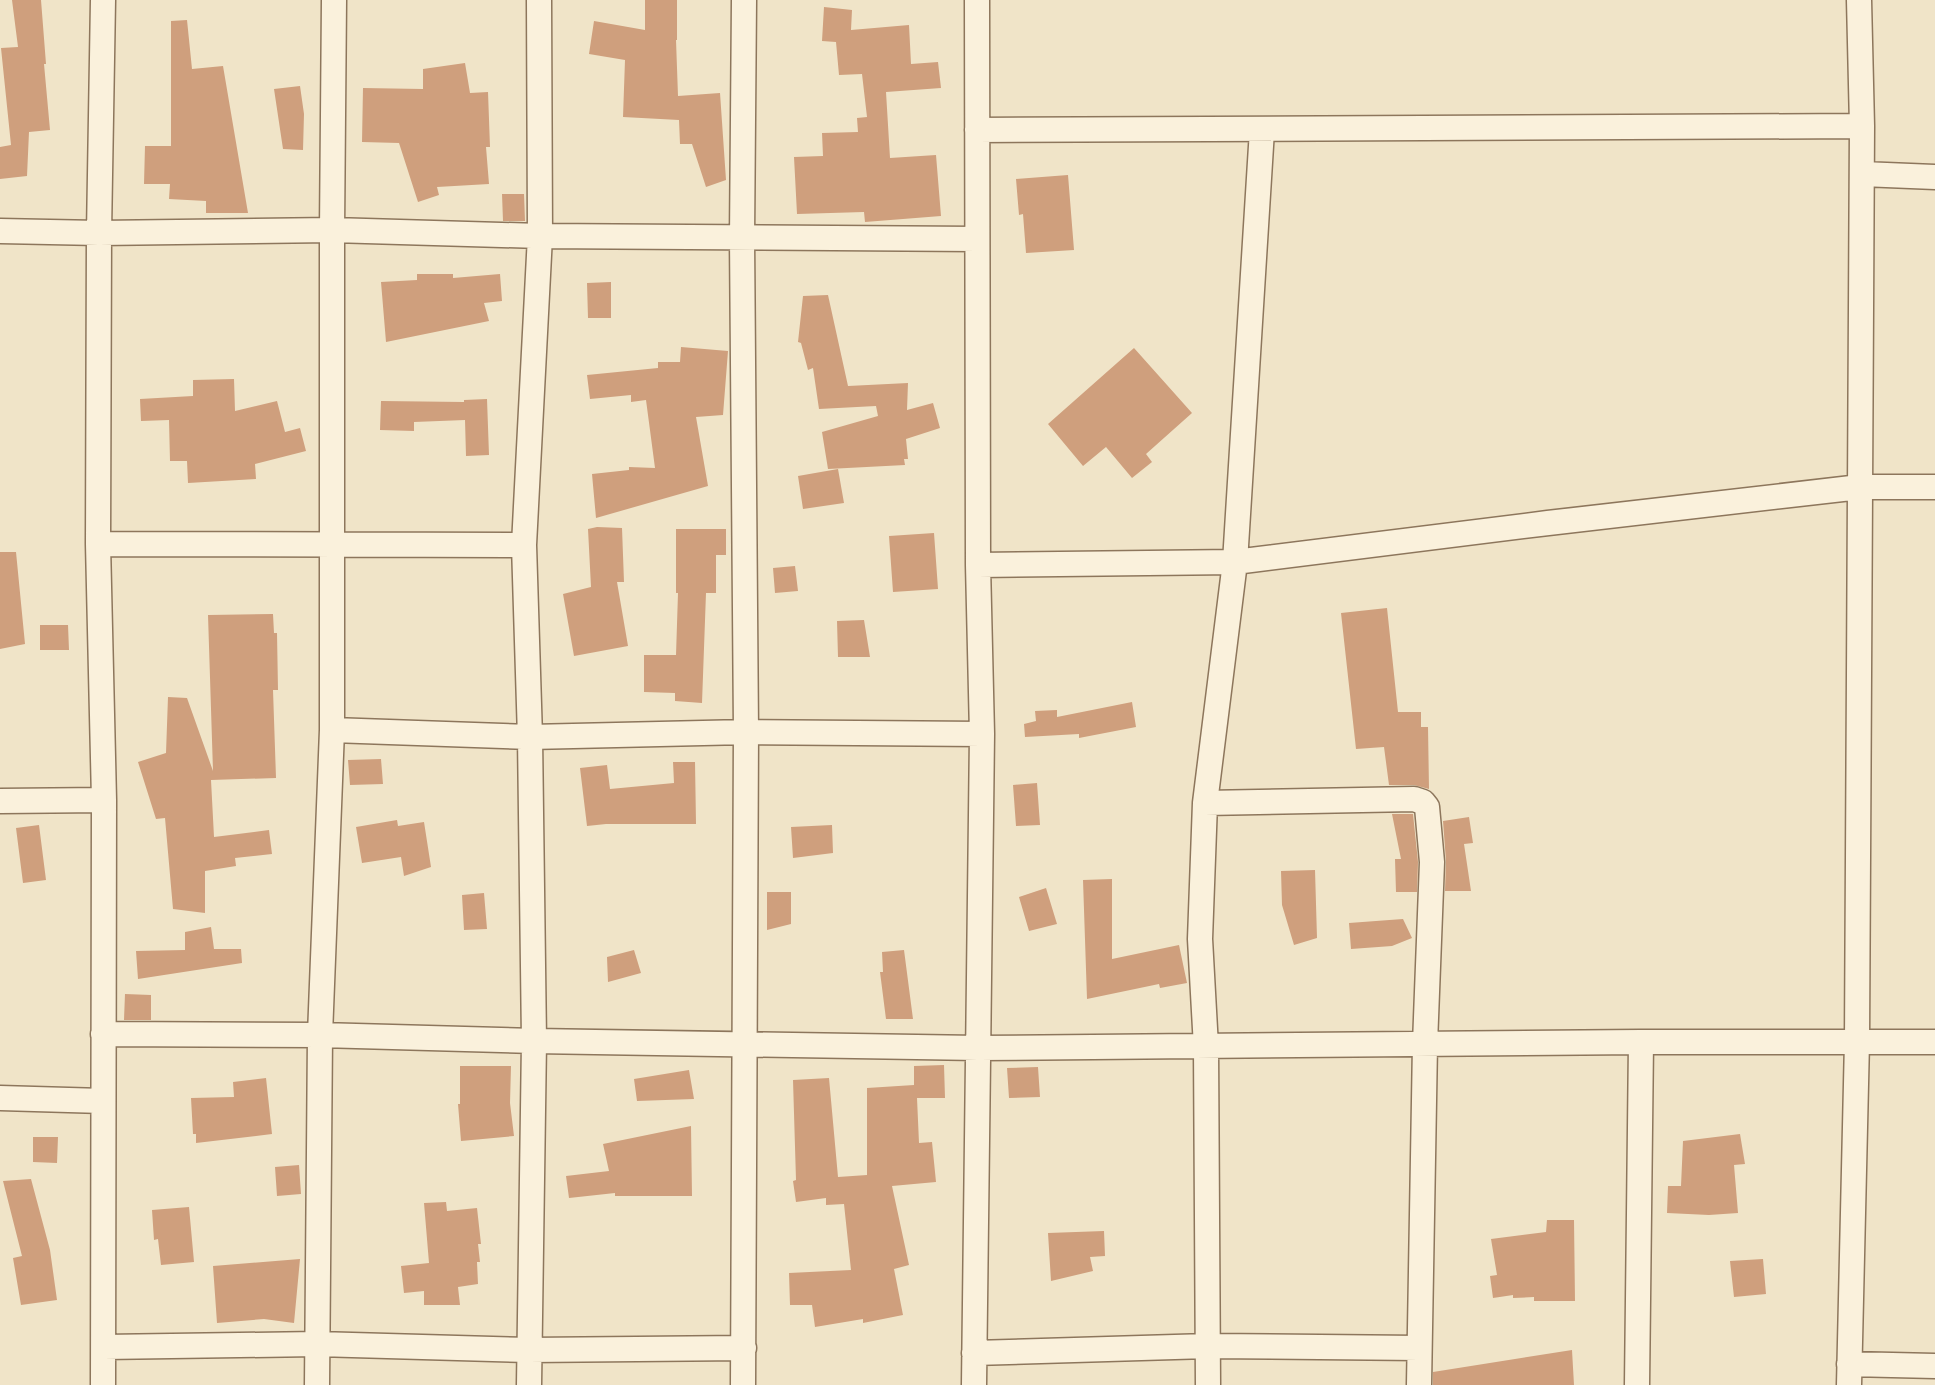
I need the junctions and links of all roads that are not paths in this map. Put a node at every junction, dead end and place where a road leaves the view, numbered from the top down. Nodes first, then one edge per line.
1 (103, 0) edge
2 (334, 0) edge
3 (539, 0) edge
4 (744, 0) edge
5 (977, 0) edge
6 (1858, 0) edge
7 (1862, 126) junction
8 (977, 130) junction
9 (1262, 130) junction
10 (1862, 174) junction
11 (1935, 177) edge
12 (332, 230) junction
13 (0, 231) edge
14 (99, 233) junction
15 (540, 236) junction
16 (742, 238) junction
17 (977, 239) junction
18 (1860, 487) junction
19 (1935, 487) edge
20 (98, 544) junction
21 (333, 544) junction
22 (524, 545) junction
23 (1235, 562) junction
24 (978, 565) junction
25 (332, 730) junction
26 (746, 732) junction
27 (982, 734) junction
28 (530, 737) junction
29 (104, 800) junction
30 (0, 801) edge
31 (1205, 803) junction
32 (103, 1034) junction
33 (320, 1035) junction
34 (534, 1041) junction
35 (1857, 1041) junction
36 (1641, 1042) junction
37 (1935, 1042) edge
38 (744, 1044) junction
39 (1425, 1044) junction
40 (1206, 1047) junction
41 (978, 1048) junction
42 (0, 1098) edge
43 (102, 1101) junction
44 (317, 1344) junction
45 (1208, 1346) junction
46 (104, 1347) junction
47 (744, 1348) junction
48 (1419, 1348) junction
49 (529, 1350) junction
50 (974, 1353) junction
51 (1935, 1366) edge
52 (1849, 1374) edge
53 (103, 1385) edge
54 (317, 1385) edge
55 (529, 1385) edge
56 (743, 1385) edge
57 (974, 1385) edge
58 (1208, 1385) edge
59 (1419, 1385) edge
60 (1637, 1385) edge

1 - 14 street
2 - 12 street
3 - 15 street
4 - 16 street
5 - 8 street
6 - 7 street
7 - 9 street
7 - 10 street
8 - 9 street
8 - 17 street
9 - 23 street
10 - 11 street
10 - 18 street
12 - 14 street
12 - 15 street
12 - 21 street
13 - 14 street
14 - 20 street
15 - 16 street
15 - 22 street
16 - 17 street
16 - 26 street
17 - 24 street
18 - 19 street
18 - 23 street
18 - 35 street
20 - 21 street
20 - 29 street
21 - 22 street
21 - 25 street
22 - 28 street
23 - 24 street
23 - 31 street
24 - 27 street
25 - 28 street
25 - 33 street
26 - 27 street
26 - 28 street
26 - 38 street
27 - 41 street
28 - 34 street
29 - 30 street
29 - 32 street
31 - 39 street
31 - 40 street
32 - 33 street
32 - 43 street
33 - 34 street
33 - 44 street
34 - 38 street
34 - 49 street
35 - 36 street
35 - 37 street
35 - 52 street
36 - 39 street
36 - 60 street
38 - 41 street
38 - 47 street
39 - 40 street
39 - 48 street
40 - 41 street
40 - 45 street
41 - 50 street
42 - 43 street
43 - 46 street
44 - 46 street
44 - 49 street
44 - 54 street
45 - 48 street
45 - 50 street
45 - 58 street
46 - 53 street
47 - 49 street
47 - 56 street
48 - 59 street
49 - 55 street
50 - 57 street
51 - 52 street

